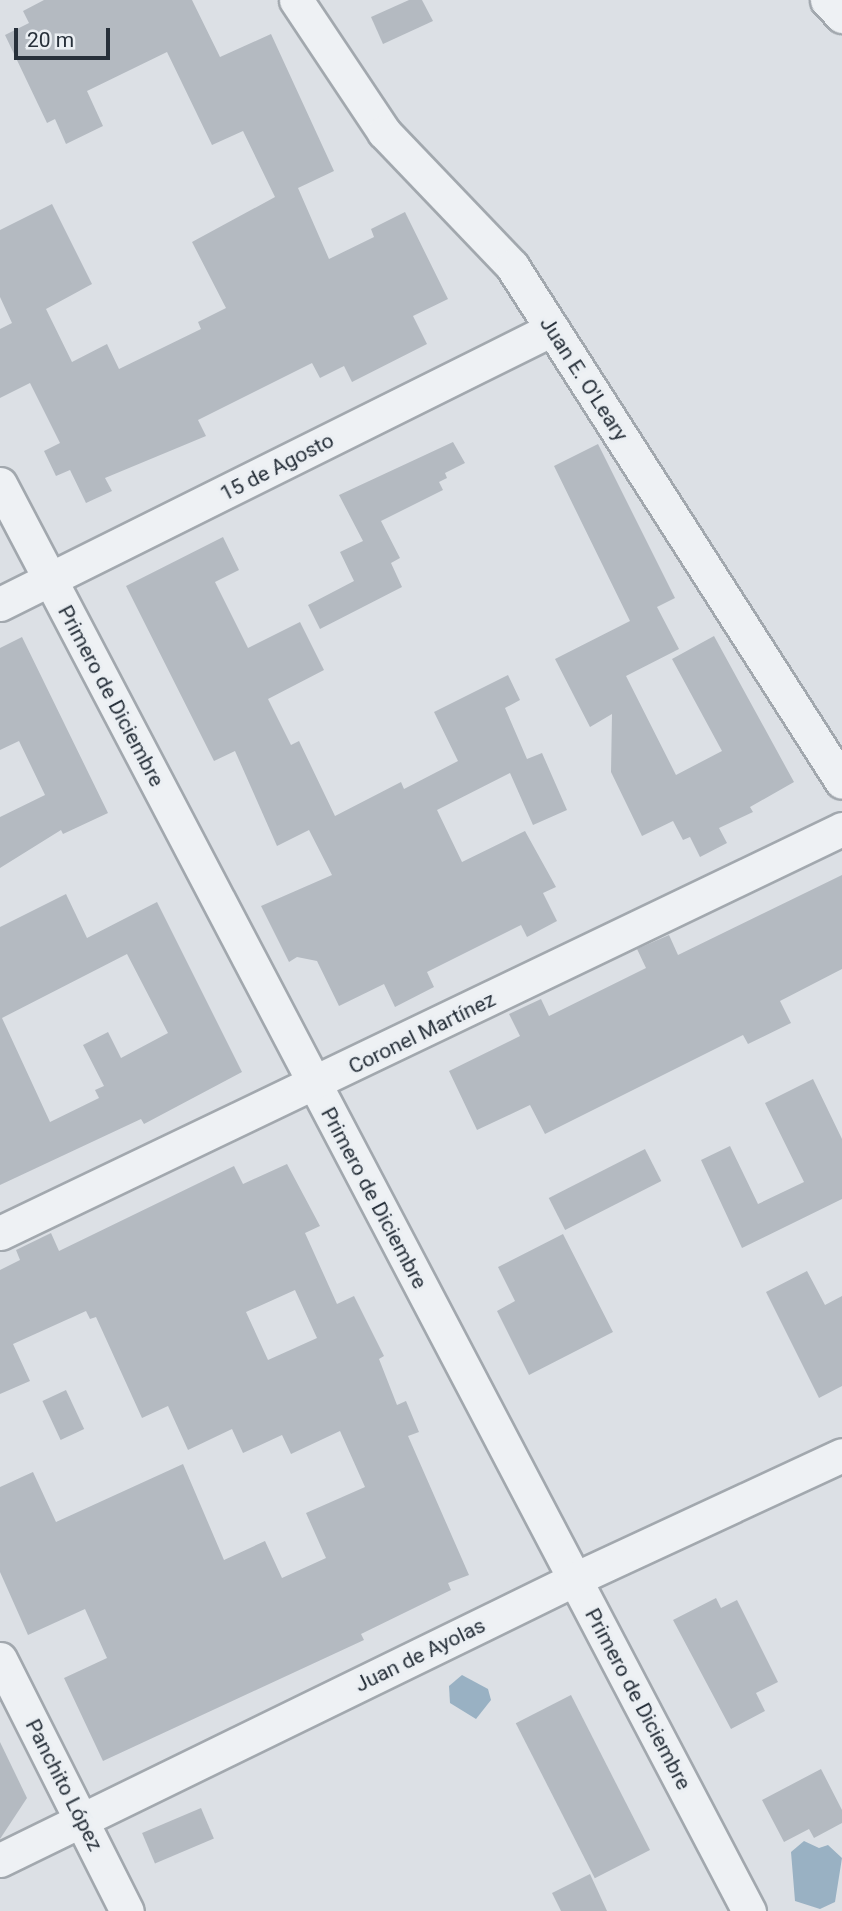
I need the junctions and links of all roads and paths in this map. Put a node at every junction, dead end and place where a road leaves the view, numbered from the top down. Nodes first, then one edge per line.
1 (296, 0) edge
2 (827, 0) edge
3 (842, 16) edge
4 (552, 329) junction
5 (0, 484) edge
6 (51, 581) junction
7 (0, 604) edge
8 (842, 782) edge
9 (842, 829) edge
10 (314, 1085) junction
11 (0, 1233) edge
12 (842, 1455) edge
13 (575, 1579) junction
14 (0, 1658) edge
15 (82, 1820) junction
16 (0, 1860) edge
17 (127, 1911) edge
18 (748, 1911) edge

1 - 4 street, Juan E. O'Leary
2 - 3 street
4 - 6 street, 15 de Agosto
4 - 8 street, Juan E. O'Leary
5 - 6 street, Primero de Diciembre
6 - 7 street, 15 de Agosto
6 - 10 street, Primero de Diciembre
9 - 10 street, Coronel Martínez
10 - 11 street, Coronel Martínez
10 - 13 street, Primero de Diciembre
12 - 13 street, Juan de Ayolas
13 - 15 street, Juan de Ayolas
13 - 18 street, Primero de Diciembre
14 - 15 street, Panchito López
15 - 16 street, Juan de Ayolas
15 - 17 street, Panchito López

